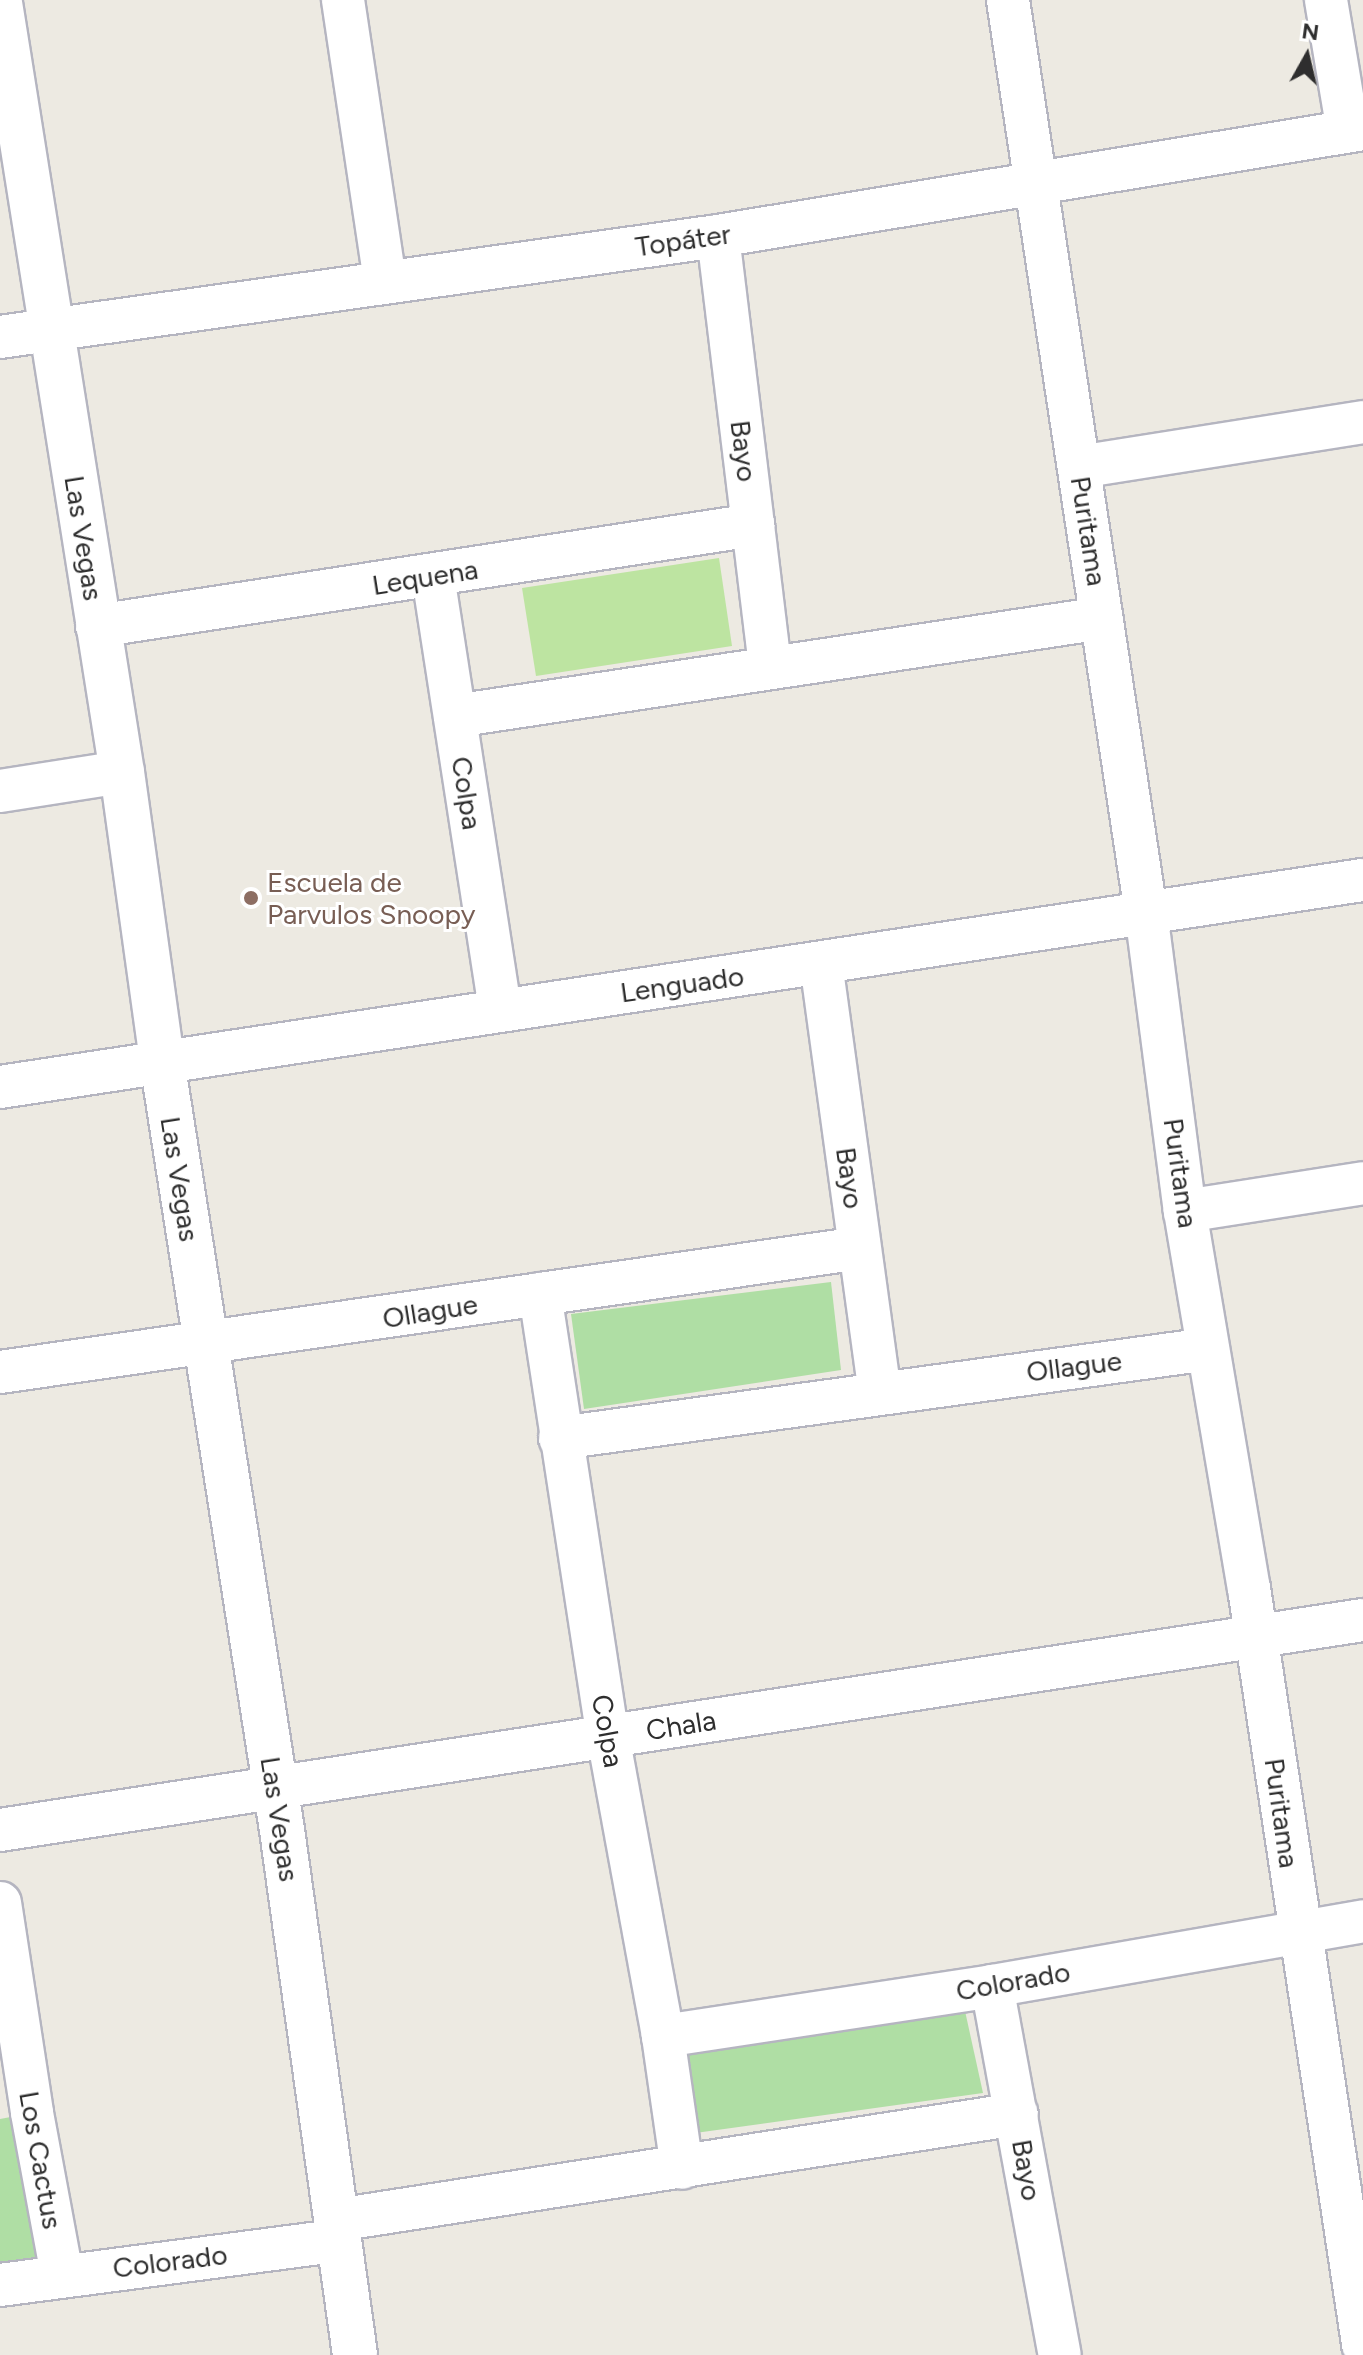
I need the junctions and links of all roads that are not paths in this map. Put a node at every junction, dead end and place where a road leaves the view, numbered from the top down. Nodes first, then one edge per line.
1 (343, 0) edge
2 (1008, 0) edge
3 (1326, 0) edge
4 (0, 3) edge
5 (1356, 130) edge
6 (1035, 183) junction
7 (718, 236) junction
8 (385, 282) junction
9 (52, 328) junction
10 (0, 337) edge
11 (1363, 422) edge
12 (1079, 467) junction
13 (753, 525) junction
14 (433, 576) junction
15 (1102, 618) junction
16 (97, 626) junction
17 (770, 666) junction
18 (455, 716) junction
19 (122, 772) junction
20 (0, 791) edge
21 (1363, 880) edge
22 (1146, 912) junction
23 (821, 963) junction
24 (500, 1010) junction
25 (162, 1061) junction
26 (0, 1087) edge
27 (1363, 1183) edge
28 (1185, 1211) junction
29 (859, 1248) junction
30 (540, 1294) junction
31 (205, 1345) junction
32 (1208, 1349) junction
33 (0, 1372) edge
34 (880, 1392) junction
35 (560, 1438) junction
36 (1363, 1620) edge
37 (1255, 1637) junction
38 (608, 1736) junction
39 (275, 1787) junction
40 (0, 1830) edge
41 (0, 1903) edge
42 (1363, 1921) edge
43 (1299, 1930) junction
44 (992, 1986) junction
45 (663, 2036) junction
46 (1017, 2114) junction
47 (16, 2116) edge
48 (682, 2168) junction
49 (338, 2230) junction
50 (62, 2275) junction
51 (0, 2285) edge
52 (1363, 2344) edge
53 (355, 2355) edge
54 (1060, 2355) edge

1 - 8 street
2 - 6 street, Puritama
3 - 5 street
4 - 9 main road, Las Vegas
5 - 6 street, Topáter
6 - 7 street, Topáter
6 - 12 street, Puritama
7 - 8 street, Topáter
7 - 13 street, Bayo
8 - 9 street, Topáter
9 - 10 street, Topáter
9 - 16 main road, Las Vegas
11 - 12 street
12 - 15 street, Puritama
13 - 14 street, Lequena
13 - 17 street, Bayo
14 - 16 street, Lequena
14 - 18 street, Colpa
15 - 17 street
15 - 22 street, Puritama
16 - 19 main road, Las Vegas
17 - 18 street
18 - 24 street, Colpa
19 - 20 street
19 - 25 main road, Las Vegas
21 - 22 street, Lenguado
22 - 23 street, Lenguado
22 - 28 street, Puritama
23 - 24 street, Lenguado
23 - 29 street, Bayo
24 - 25 street, Lenguado
25 - 26 street, Lenguado
25 - 31 main road, Las Vegas
27 - 28 street
28 - 32 street, Puritama
29 - 30 street, Ollague
29 - 34 street, Bayo
30 - 31 street, Ollague
30 - 35 street, Colpa
31 - 33 street, Ollague
31 - 39 main road, Las Vegas
32 - 34 street, Ollague
32 - 37 street, Puritama
34 - 35 street, Ollague
35 - 38 street, Colpa
36 - 37 street, Chala
37 - 38 street, Chala
37 - 43 street, Puritama
38 - 39 street, Chala
38 - 45 street, Colpa
39 - 40 street, Chala
39 - 49 main road, Las Vegas
41 - 47 street, Los Cactus
42 - 43 street, Colorado
43 - 44 street, Colorado
43 - 52 street, Puritama
44 - 45 street, Colorado
44 - 46 street, Bayo
45 - 48 street, Colpa
46 - 48 street, Colorado
46 - 54 street, Bayo
47 - 50 street, Los Cactus
48 - 49 street, Colorado
49 - 50 street, Colorado
49 - 53 main road, Las Vegas
50 - 51 street, Colorado

